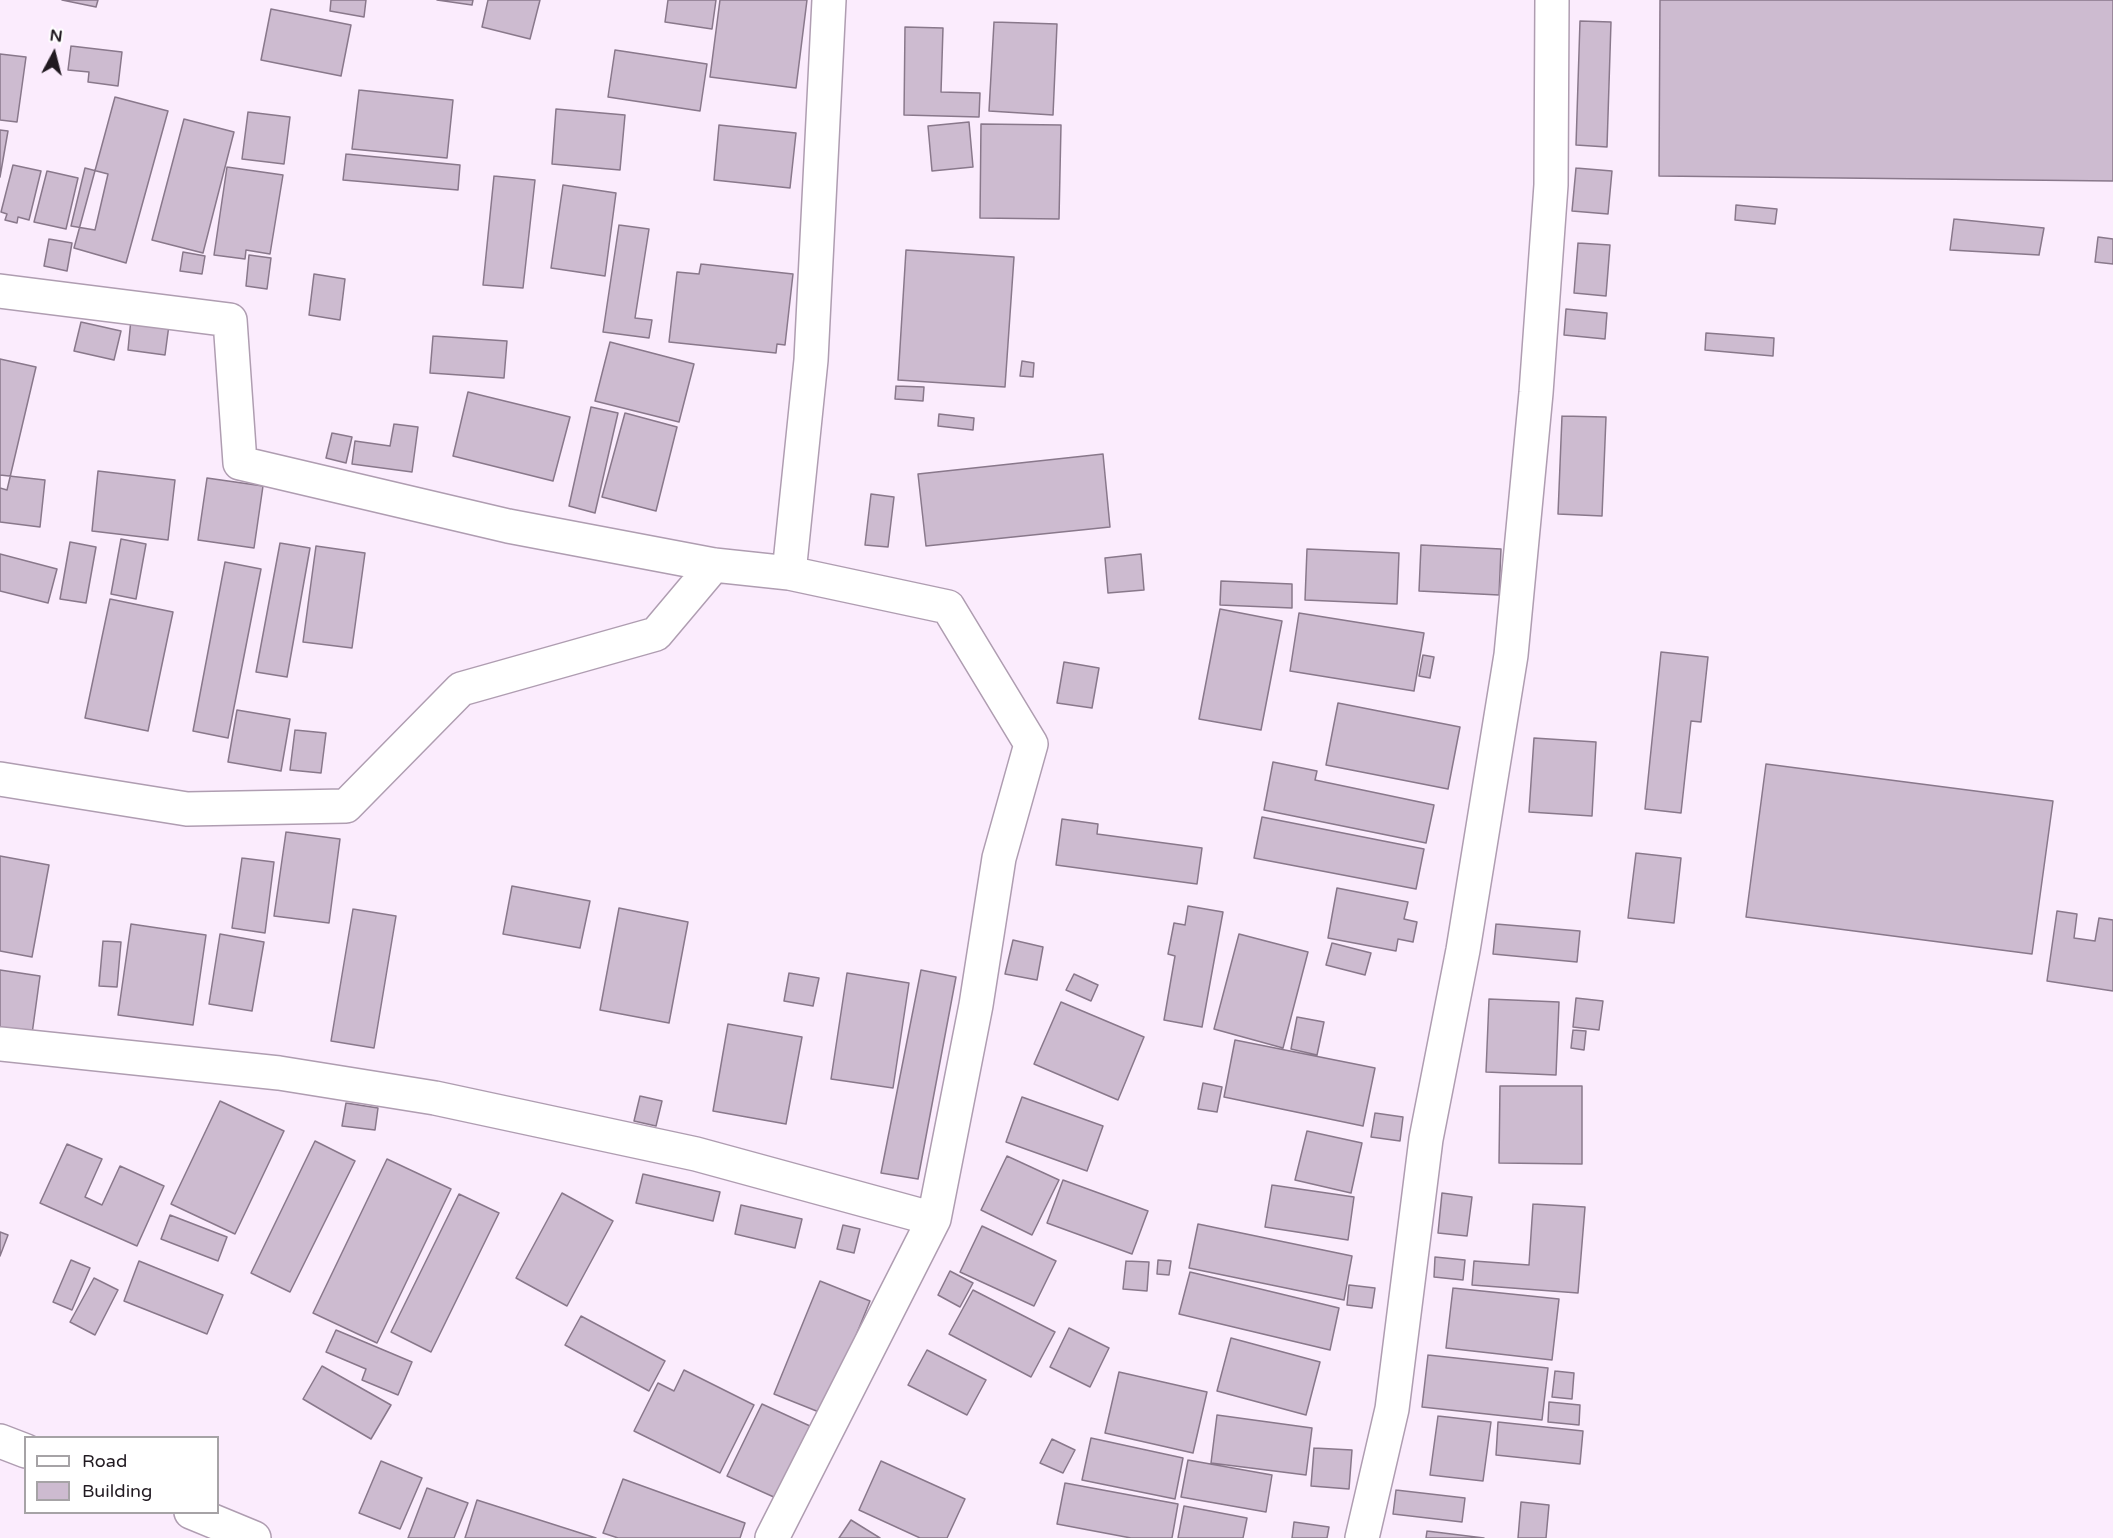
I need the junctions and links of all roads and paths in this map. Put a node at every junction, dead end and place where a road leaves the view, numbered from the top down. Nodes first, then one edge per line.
1 (829, 0) edge
2 (1552, 0) edge
3 (0, 291) edge
4 (714, 566) junction
5 (789, 573) junction
6 (0, 779) edge
7 (0, 1044) edge
8 (934, 1219) junction
9 (0, 1441) edge
10 (24, 1450) edge
11 (196, 1514) edge
12 (254, 1538) edge
13 (772, 1538) edge
14 (1362, 1538) edge

1 - 5 street
2 - 14 street
3 - 4 street
4 - 5 street
4 - 6 street
5 - 8 street
7 - 8 street
8 - 13 street
9 - 10 street
11 - 12 street

